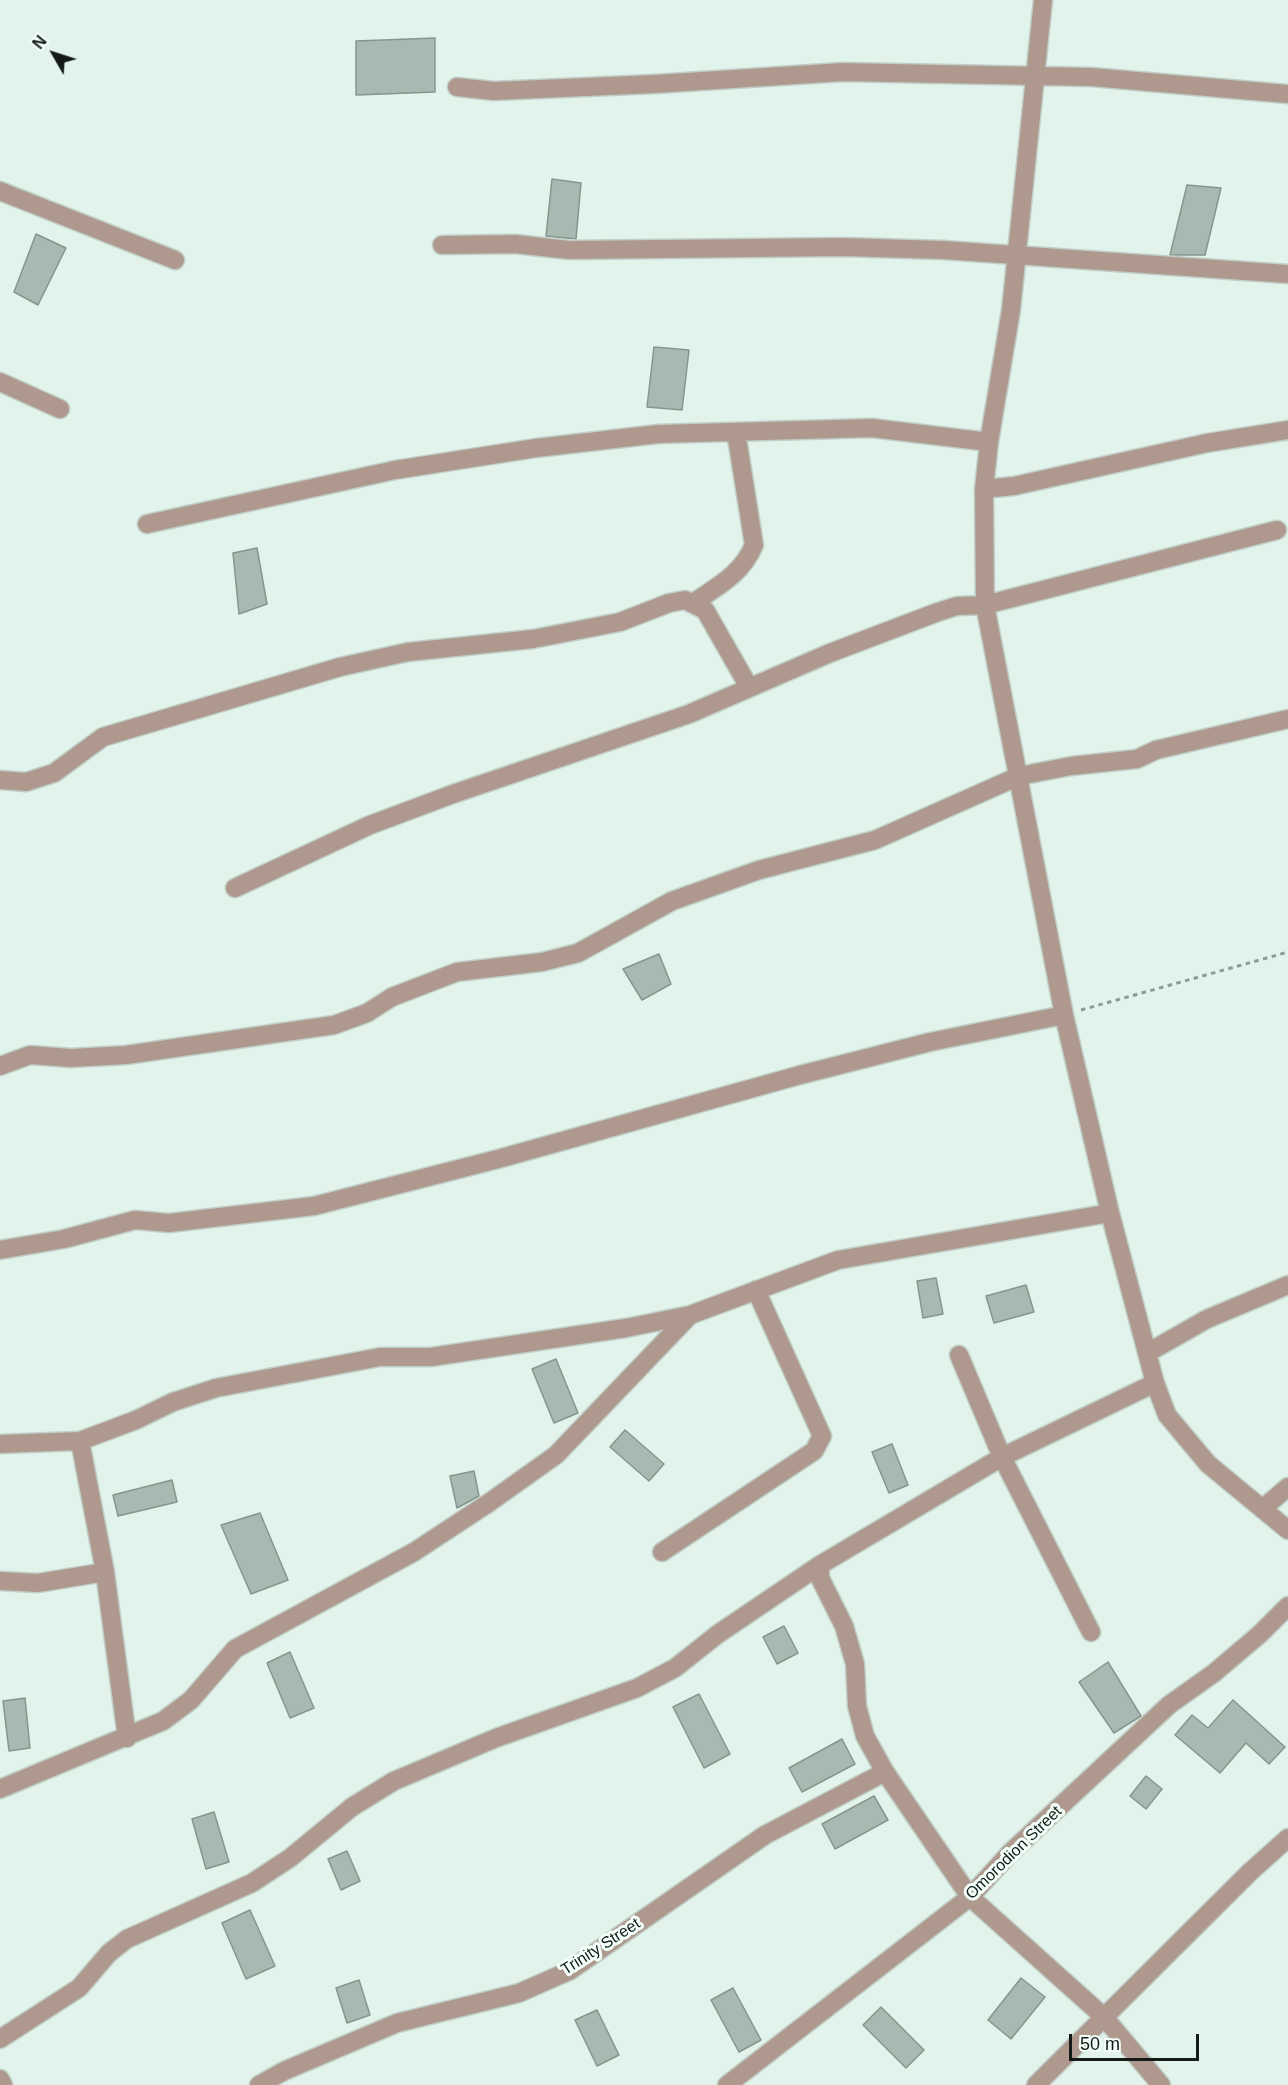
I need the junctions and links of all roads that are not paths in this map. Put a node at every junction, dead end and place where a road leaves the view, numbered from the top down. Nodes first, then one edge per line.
1 (1043, 0) edge
2 (1037, 76) junction
3 (457, 87) dead end
4 (1288, 94) edge
5 (0, 191) edge
6 (442, 245) dead end
7 (1017, 256) junction
8 (176, 260) dead end
9 (1288, 274) edge
10 (0, 381) edge
11 (60, 409) dead end
12 (1288, 430) edge
13 (736, 432) junction
14 (989, 442) junction
15 (984, 489) junction
16 (147, 524) dead end
17 (1277, 530) dead end
18 (693, 603) junction
19 (985, 605) junction
20 (749, 687) junction
21 (1288, 719) edge
22 (1019, 776) junction
23 (0, 780) edge
24 (235, 888) dead end
25 (1064, 1015) junction
26 (0, 1066) edge
27 (1110, 1213) junction
28 (0, 1250) edge
29 (1288, 1285) edge
30 (756, 1290) junction
31 (690, 1315) junction
32 (1149, 1352) junction
33 (959, 1355) dead end
34 (1155, 1383) junction
35 (80, 1441) junction
36 (0, 1444) edge
37 (1002, 1457) junction
38 (1288, 1487) edge
39 (1262, 1509) junction
40 (1288, 1530) edge
41 (662, 1552) dead end
42 (820, 1565) junction
43 (105, 1572) junction
44 (0, 1581) edge
45 (1288, 1606) edge
46 (1091, 1632) dead end
47 (128, 1738) junction
48 (885, 1772) junction
49 (0, 1789) edge
50 (1288, 1838) edge
51 (970, 1897) junction
52 (1104, 2018) junction
53 (0, 2039) edge
54 (0, 2079) edge
55 (3, 2085) edge
56 (259, 2085) edge
57 (727, 2085) edge
58 (1036, 2085) edge
59 (1161, 2085) edge

1 - 2 street
2 - 3 street
2 - 4 street
2 - 7 street
5 - 8 street
6 - 7 street
7 - 9 street
7 - 14 street
10 - 11 street
12 - 15 street
13 - 14 street
13 - 16 street
13 - 18 street
14 - 15 street
15 - 19 street
17 - 19 street
18 - 20 street
18 - 23 street
19 - 20 street
19 - 22 street
20 - 24 street
21 - 22 street
22 - 25 street
22 - 26 street
25 - 27 street
25 - 28 street
27 - 30 street
27 - 32 street
29 - 32 street
30 - 31 street
30 - 41 street
31 - 35 street
31 - 47 street
32 - 34 street
33 - 37 street
34 - 37 street
34 - 39 street
35 - 36 street
35 - 43 street
37 - 42 street
37 - 46 street
38 - 39 street
39 - 40 street
42 - 48 street
42 - 53 street
43 - 44 street
43 - 47 street
45 - 51 street, Omorodion Street
47 - 49 street
48 - 51 street
48 - 56 street, Trinity Street
50 - 52 street
51 - 52 street
51 - 57 street, Omorodion Street
52 - 58 street
52 - 59 street
54 - 55 street

